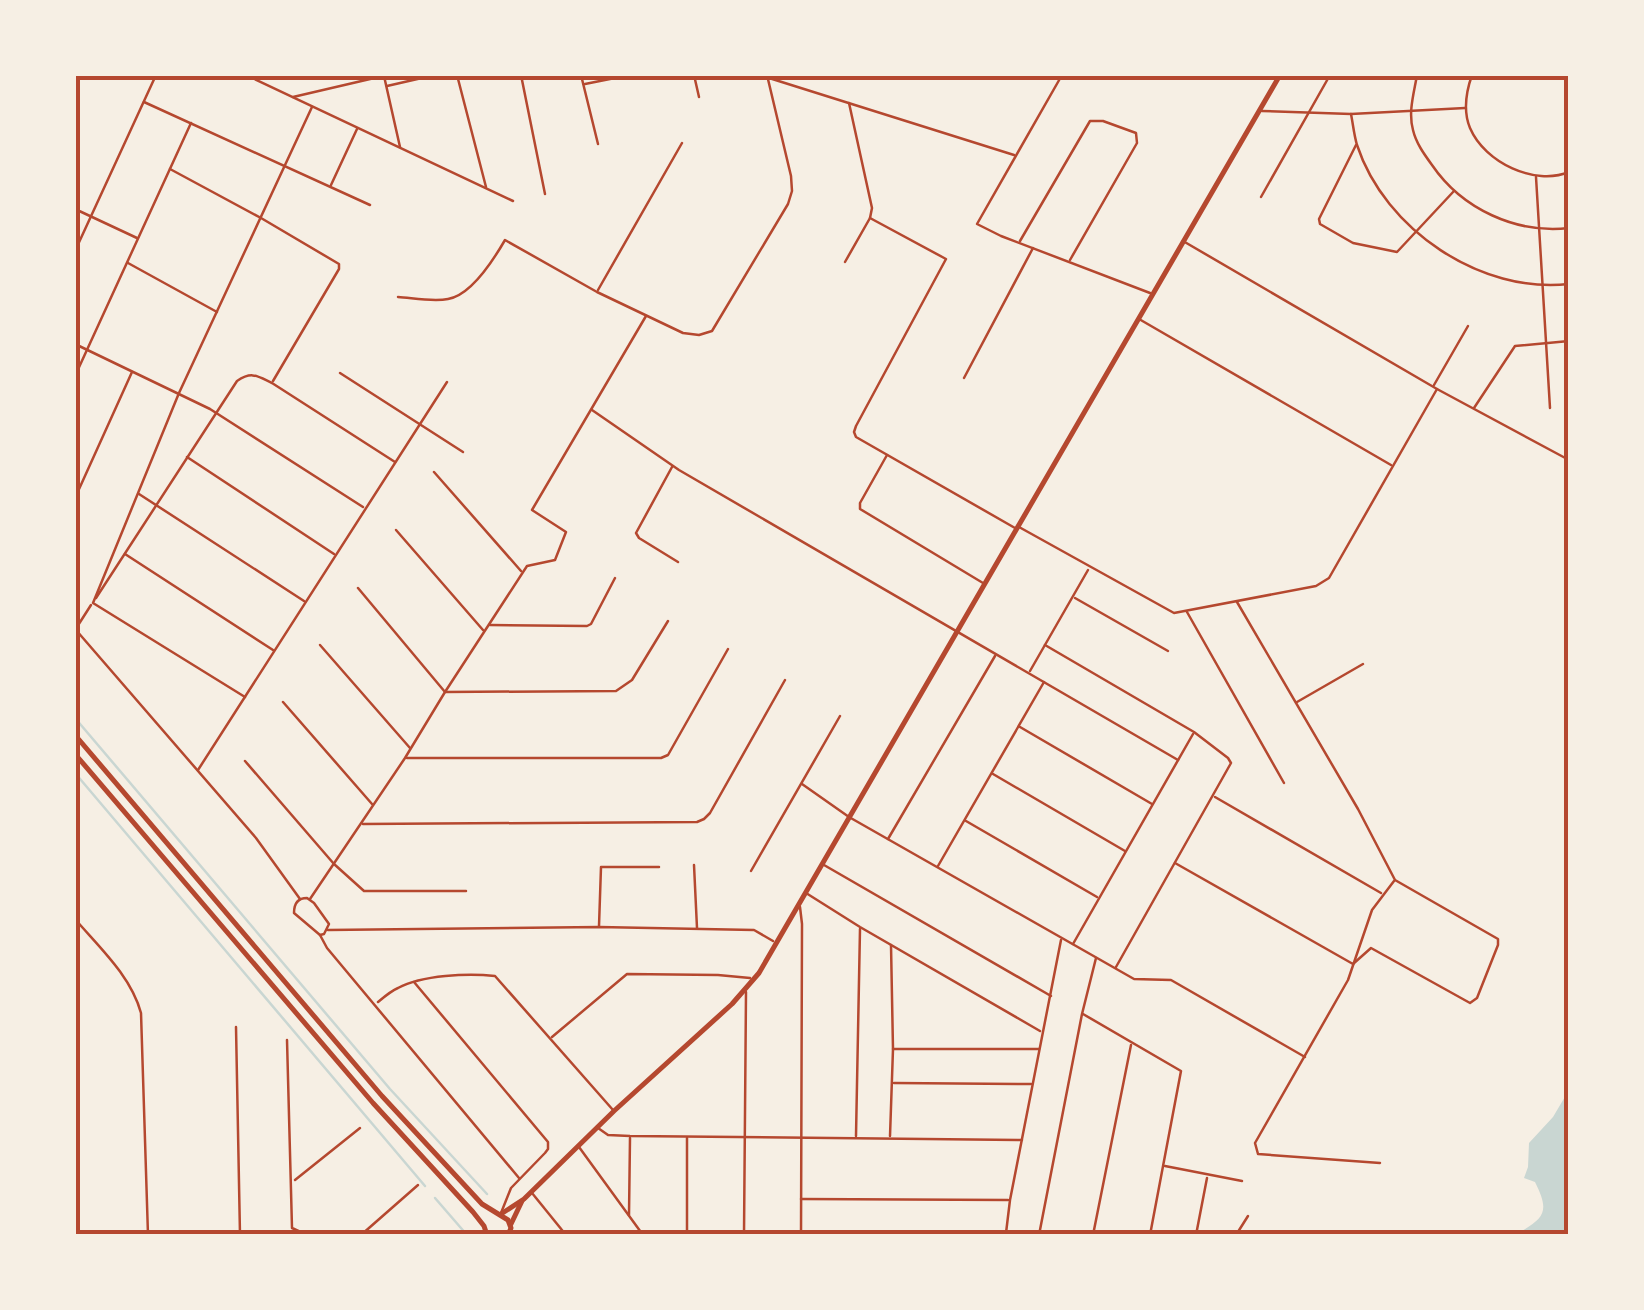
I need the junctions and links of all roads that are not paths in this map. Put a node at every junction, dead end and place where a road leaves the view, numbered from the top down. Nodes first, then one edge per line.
1 (156, 75) edge
2 (246, 75) edge
3 (383, 75) edge
4 (435, 75) edge
5 (457, 75) edge
6 (520, 75) edge
7 (580, 75) edge
8 (630, 75) edge
9 (694, 75) edge
10 (1062, 75) edge
11 (1280, 75) edge
12 (1330, 75) edge
13 (1417, 75) edge
14 (1472, 75) edge
15 (768, 76) edge
16 (584, 84) junction
17 (386, 86) junction
18 (698, 97) dead end
19 (292, 98) junction
20 (144, 102) junction
21 (849, 102) junction
22 (312, 107) junction
23 (1465, 108) junction
24 (1260, 110) junction
25 (1411, 111) junction
26 (1308, 113) junction
27 (1351, 114) junction
28 (191, 124) junction
29 (357, 128) junction
30 (598, 144) dead end
31 (682, 144) dead end
32 (1357, 144) junction
33 (400, 148) junction
34 (1016, 156) junction
35 (286, 166) junction
36 (170, 169) junction
37 (1569, 172) edge
38 (1536, 177) junction
39 (330, 187) junction
40 (486, 189) junction
41 (1454, 190) junction
42 (545, 194) dead end
43 (1261, 197) dead end
44 (513, 202) dead end
45 (370, 205) dead end
46 (75, 209) edge
47 (90, 216) junction
48 (261, 218) junction
49 (870, 218) junction
50 (1569, 228) edge
51 (1540, 230) junction
52 (1416, 231) junction
53 (138, 238) junction
54 (1183, 241) junction
55 (1019, 242) junction
56 (1033, 248) junction
57 (75, 251) edge
58 (127, 262) junction
59 (845, 262) dead end
60 (1070, 262) junction
61 (1569, 284) edge
62 (1543, 286) junction
63 (597, 292) junction
64 (1151, 294) junction
65 (398, 297) dead end
66 (218, 312) junction
67 (646, 316) junction
68 (1137, 318) junction
69 (1468, 326) dead end
70 (1569, 341) edge
71 (1548, 343) junction
72 (75, 344) edge
73 (87, 350) junction
74 (132, 371) junction
75 (340, 373) dead end
76 (75, 376) edge
77 (964, 378) dead end
78 (447, 382) dead end
79 (272, 384) junction
80 (1435, 387) junction
81 (180, 392) junction
82 (1474, 408) junction
83 (1550, 408) dead end
84 (592, 410) junction
85 (216, 414) junction
86 (420, 424) junction
87 (463, 452) dead end
88 (888, 455) junction
89 (187, 458) junction
90 (1569, 460) edge
91 (395, 462) junction
92 (673, 466) junction
93 (1393, 466) junction
94 (434, 472) dead end
95 (138, 493) junction
96 (75, 498) edge
97 (155, 504) junction
98 (364, 508) junction
99 (1017, 528) junction
100 (396, 530) dead end
101 (124, 553) junction
102 (335, 555) junction
103 (678, 562) dead end
104 (1090, 568) junction
105 (522, 572) junction
106 (615, 578) dead end
107 (984, 584) junction
108 (358, 588) dead end
109 (1074, 597) junction
110 (93, 602) junction
111 (306, 602) junction
112 (1236, 602) junction
113 (1186, 611) junction
114 (668, 621) dead end
115 (488, 625) junction
116 (75, 629) edge
117 (957, 630) junction
118 (484, 631) junction
119 (1046, 644) junction
120 (320, 645) dead end
121 (728, 649) dead end
122 (275, 651) junction
123 (1168, 651) dead end
124 (995, 654) junction
125 (1363, 664) dead end
126 (1029, 673) junction
127 (785, 680) dead end
128 (1044, 682) junction
129 (445, 692) junction
130 (245, 698) junction
131 (283, 702) dead end
132 (1296, 702) junction
133 (840, 716) dead end
134 (1019, 726) junction
135 (1194, 732) junction
136 (75, 735) edge
137 (410, 750) junction
138 (75, 754) edge
139 (405, 758) junction
140 (245, 760) dead end
141 (1178, 760) junction
142 (198, 770) junction
143 (992, 774) junction
144 (1284, 783) dead end
145 (802, 784) junction
146 (1213, 796) junction
147 (1152, 804) junction
148 (372, 806) junction
149 (850, 817) junction
150 (964, 820) junction
151 (361, 824) junction
152 (888, 838) junction
153 (1126, 851) junction
154 (1175, 862) junction
155 (334, 864) junction
156 (822, 864) junction
157 (694, 865) dead end
158 (659, 867) dead end
159 (938, 867) junction
160 (751, 871) dead end
161 (1394, 880) junction
162 (466, 891) dead end
163 (804, 893) junction
164 (1382, 894) junction
165 (1099, 898) junction
166 (300, 899) junction
167 (310, 899) junction
168 (800, 901) junction
169 (75, 919) edge
170 (599, 928) junction
171 (696, 928) junction
172 (860, 928) junction
173 (328, 930) junction
174 (320, 935) junction
175 (1062, 939) junction
176 (776, 943) junction
177 (892, 945) junction
178 (1072, 945) junction
179 (1096, 958) junction
180 (1353, 964) junction
181 (1115, 968) junction
182 (755, 979) junction
183 (414, 982) junction
184 (746, 990) junction
185 (1050, 996) junction
186 (375, 1003) junction
187 (1082, 1014) junction
188 (236, 1027) dead end
189 (1043, 1032) junction
190 (551, 1038) junction
191 (287, 1040) dead end
192 (1132, 1043) junction
193 (1040, 1048) junction
194 (893, 1049) junction
195 (1304, 1057) junction
196 (892, 1083) junction
197 (1034, 1084) junction
198 (614, 1111) junction
199 (597, 1127) junction
200 (360, 1128) dead end
201 (630, 1136) junction
202 (856, 1137) junction
203 (687, 1138) junction
204 (746, 1138) junction
205 (801, 1138) junction
206 (890, 1138) junction
207 (1022, 1140) junction
208 (577, 1146) junction
209 (1380, 1164) dead end
210 (1164, 1166) junction
211 (1208, 1174) junction
212 (519, 1178) junction
213 (1242, 1180) dead end
214 (292, 1182) junction
215 (418, 1185) dead end
216 (530, 1192) junction
217 (524, 1199) junction
218 (802, 1199) junction
219 (1010, 1200) junction
220 (498, 1214) junction
221 (630, 1216) junction
222 (1248, 1216) dead end
223 (510, 1224) junction
224 (484, 1232) edge
225 (1006, 1233) edge
226 (801, 1234) edge
227 (858, 1234) edge
228 (913, 1234) edge
229 (148, 1235) edge
230 (240, 1235) edge
231 (308, 1235) edge
232 (362, 1235) edge
233 (508, 1235) edge
234 (566, 1235) edge
235 (643, 1235) edge
236 (687, 1235) edge
237 (744, 1235) edge
238 (969, 1235) edge
239 (1028, 1235) edge
240 (1039, 1235) edge
241 (1094, 1235) edge
242 (1150, 1235) edge
243 (1196, 1235) edge
244 (1236, 1235) edge

1 - 20 street
2 - 19 street
3 - 17 street
3 - 19 street
4 - 17 street
5 - 40 street
6 - 42 street
7 - 16 street
8 - 16 street
9 - 18 street
10 - 34 street
11 - 24 main road
12 - 26 street
13 - 25 street
14 - 23 street
15 - 21 street
15 - 67 street
16 - 30 street
17 - 33 street
19 - 22 street
20 - 28 street
20 - 47 street
21 - 34 street
21 - 49 street
22 - 29 street
22 - 35 street
23 - 25 street
23 - 38 street
24 - 26 street
24 - 54 main road
25 - 27 street
25 - 41 street
26 - 27 street
26 - 43 street
27 - 32 street
28 - 35 street
28 - 36 street
29 - 33 street
29 - 39 street
31 - 63 street
32 - 52 street
32 - 52 street
33 - 40 street
34 - 55 street
35 - 39 street
35 - 48 street
36 - 48 street
36 - 53 street
37 - 38 street
38 - 51 street
39 - 45 street
40 - 44 street
41 - 51 street
41 - 52 street
46 - 47 street
47 - 53 street
47 - 57 street
48 - 66 street
48 - 79 street
49 - 59 street
49 - 88 street
50 - 51 street
51 - 62 street
52 - 62 street
53 - 58 street
54 - 64 main road
54 - 80 street
55 - 56 street
55 - 60 street
56 - 60 street
56 - 77 street
58 - 66 street
58 - 73 street
60 - 64 street
61 - 62 street
62 - 71 street
63 - 65 street
63 - 67 street
64 - 68 main road
66 - 81 street
67 - 84 street
68 - 93 street
68 - 99 main road
69 - 80 street
70 - 71 street
71 - 82 street
71 - 83 street
72 - 73 street
73 - 74 street
73 - 76 street
74 - 81 street
74 - 96 street
75 - 86 street
78 - 86 street
79 - 85 street
79 - 91 street
80 - 82 street
80 - 93 street
81 - 85 street
81 - 95 street
82 - 90 street
84 - 92 street
84 - 105 street
85 - 89 street
85 - 98 street
86 - 87 street
86 - 91 street
88 - 99 street
88 - 107 street
89 - 97 street
89 - 102 street
91 - 98 street
92 - 103 street
92 - 117 street
93 - 112 street
94 - 105 street
95 - 97 street
95 - 110 street
97 - 101 street
97 - 111 street
98 - 102 street
99 - 104 street
99 - 107 main road
100 - 118 street
101 - 110 street
101 - 122 street
102 - 111 street
104 - 109 street
104 - 113 street
105 - 115 street
106 - 115 street
107 - 117 main road
108 - 129 street
109 - 119 street
109 - 123 street
110 - 116 street
110 - 130 street
111 - 122 street
112 - 113 street
112 - 132 street
113 - 144 street
114 - 129 street
115 - 118 street
116 - 142 street
117 - 124 street
117 - 149 main road
118 - 129 street
119 - 126 street
119 - 135 street
120 - 137 street
121 - 139 street
122 - 130 street
124 - 126 street
124 - 152 street
125 - 132 street
126 - 128 street
127 - 151 street
128 - 134 street
128 - 141 street
129 - 137 street
130 - 142 street
131 - 148 street
132 - 161 street
133 - 145 street
134 - 143 street
134 - 147 street
135 - 141 street
135 - 146 street
136 - 220 main road
137 - 139 street
138 - 224 main road
139 - 148 street
140 - 155 street
141 - 147 street
142 - 166 street
143 - 150 street
143 - 153 street
145 - 149 street
145 - 160 street
146 - 154 street
146 - 164 street
147 - 153 street
148 - 151 street
149 - 152 street
149 - 156 main road
150 - 159 street
150 - 165 street
151 - 155 street
152 - 159 street
153 - 165 street
154 - 180 street
154 - 181 street
155 - 162 street
155 - 167 street
156 - 163 main road
156 - 185 street
157 - 171 street
158 - 170 street
159 - 175 street
161 - 164 street
161 - 180 street
163 - 168 main road
163 - 172 street
164 - 180 street
165 - 178 street
166 - 167 street
166 - 174 street
167 - 173 street
168 - 176 main road
168 - 205 street
169 - 229 street
170 - 171 street
170 - 173 street
171 - 176 street
172 - 177 street
172 - 202 street
173 - 174 street
174 - 186 street
175 - 178 street
175 - 185 street
176 - 182 main road
177 - 189 street
177 - 194 street
178 - 179 street
179 - 181 street
179 - 187 street
180 - 195 street
181 - 195 street
182 - 184 main road
182 - 190 street
183 - 186 street
183 - 190 street
183 - 212 street
184 - 198 main road
184 - 204 street
185 - 189 street
186 - 212 street
187 - 192 street
187 - 240 street
188 - 230 street
189 - 193 street
190 - 198 street
191 - 214 street
192 - 210 street
192 - 241 street
193 - 194 street
193 - 197 street
194 - 196 street
195 - 209 street
196 - 197 street
196 - 206 street
197 - 207 street
198 - 199 main road
199 - 201 street
199 - 208 main road
200 - 214 street
201 - 203 street
201 - 221 street
202 - 205 street
202 - 206 street
203 - 204 street
203 - 236 street
204 - 205 street
204 - 237 street
205 - 218 street
206 - 207 street
207 - 219 street
208 - 216 main road
208 - 221 street
210 - 211 street
210 - 242 street
211 - 213 street
211 - 243 street
212 - 220 street
214 - 231 street
215 - 232 street
216 - 217 main road
216 - 234 street
217 - 220 main road
217 - 223 main road
218 - 219 street
218 - 226 street
219 - 225 street
220 - 223 main road
220 - 224 main road
221 - 235 street
222 - 244 street
223 - 233 main road
225 - 238 street
225 - 239 street
226 - 227 street
227 - 228 street
228 - 238 street

